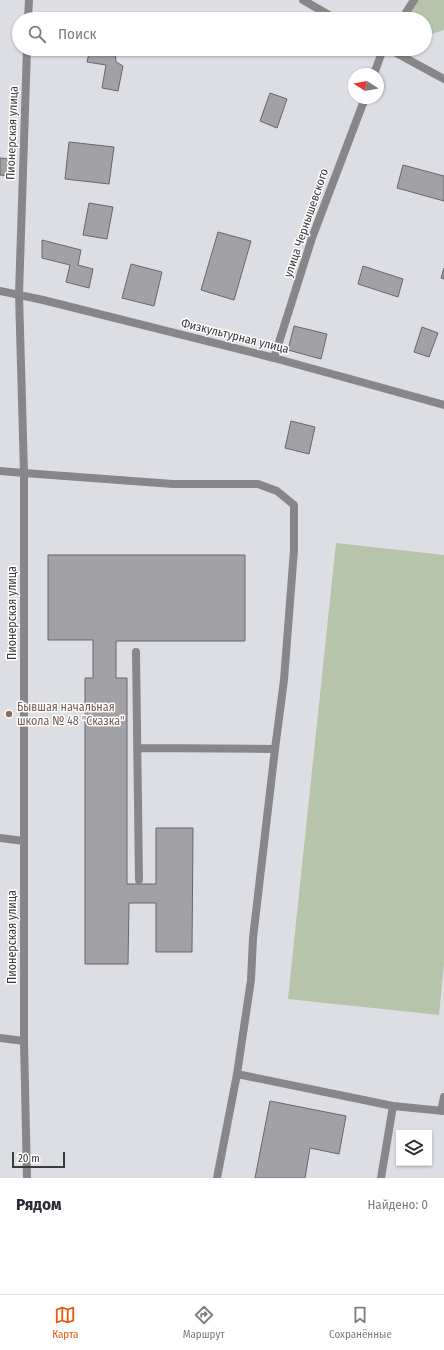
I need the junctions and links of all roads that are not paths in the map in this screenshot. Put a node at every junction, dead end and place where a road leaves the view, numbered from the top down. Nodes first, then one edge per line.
1 (29, 0) edge
2 (303, 0) edge
3 (414, 0) edge
4 (28, 12) edge
5 (324, 12) edge
6 (406, 12) edge
7 (27, 56) edge
8 (380, 56) edge
9 (402, 56) edge
10 (376, 68) edge
11 (444, 79) edge
12 (363, 104) edge
13 (0, 291) edge
14 (19, 294) junction
15 (274, 358) junction
16 (444, 405) edge
17 (0, 471) edge
18 (24, 473) junction
19 (136, 652) dead end
20 (137, 748) junction
21 (275, 749) junction
22 (0, 838) edge
23 (24, 841) junction
24 (139, 880) dead end
25 (0, 1038) edge
26 (24, 1040) junction
27 (237, 1074) junction
28 (444, 1097) edge
29 (393, 1106) junction
30 (443, 1111) edge
31 (27, 1178) edge
32 (217, 1178) edge
33 (381, 1178) edge

1 - 4 street
2 - 5 street
3 - 6 street
7 - 14 street, Пионерская улица
8 - 10 street
9 - 11 street
12 - 15 street, улица Чернышевского
13 - 14 street, Физкультурная улица
14 - 15 street, Физкультурная улица
14 - 18 street, Пионерская улица
15 - 16 street, Физкультурная улица
17 - 18 street
18 - 21 street
18 - 23 street, Пионерская улица
19 - 20 street
20 - 21 street
20 - 24 street
21 - 27 street
22 - 23 street
23 - 26 street, Пионерская улица
25 - 26 street
26 - 31 street, Пионерская улица
27 - 29 street
27 - 32 street
28 - 30 street
29 - 30 street
29 - 33 street

